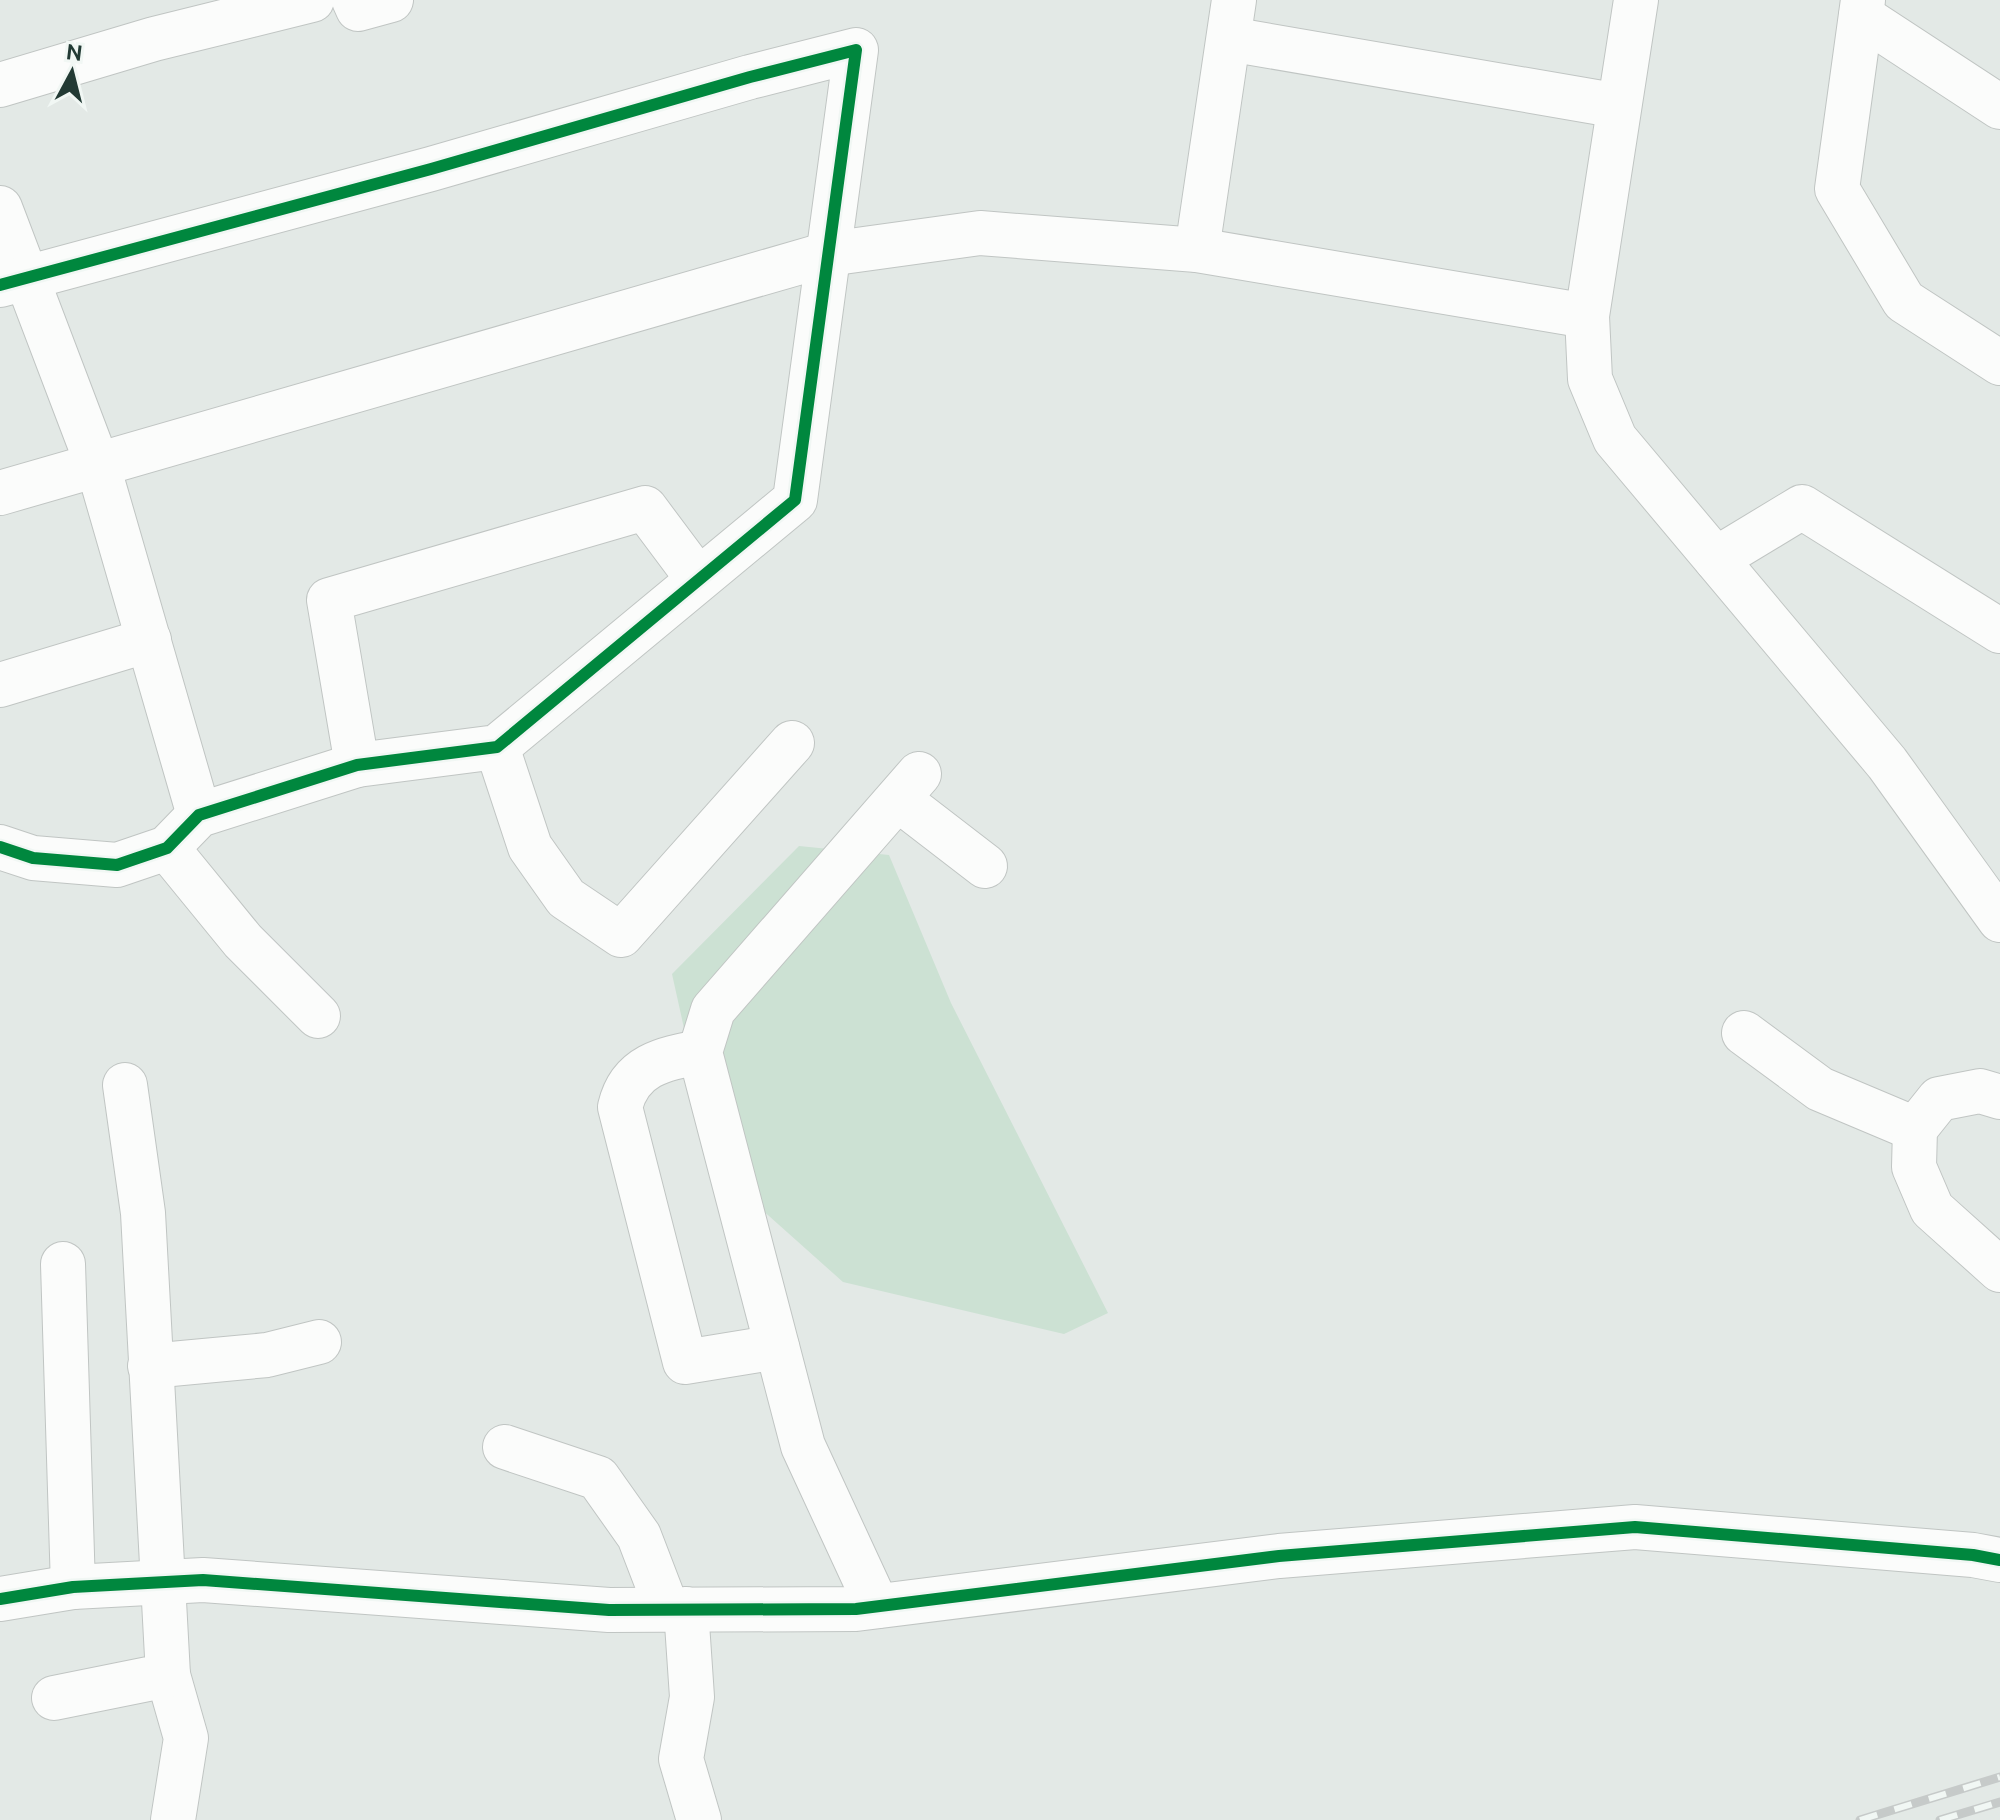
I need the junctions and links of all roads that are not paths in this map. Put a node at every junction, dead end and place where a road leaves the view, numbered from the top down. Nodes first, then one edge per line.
1 (312, 0) edge
2 (354, 0) edge
3 (391, 0) edge
4 (1636, 0) edge
5 (1862, 8) edge
6 (1232, 19) edge
7 (0, 85) edge
8 (1619, 106) junction
9 (2000, 107) edge
10 (0, 208) edge
11 (1197, 250) junction
12 (828, 254) junction
13 (14, 281) edge
14 (1587, 316) junction
15 (2000, 363) edge
16 (98, 466) junction
17 (0, 493) edge
18 (1716, 559) junction
19 (698, 579) junction
20 (2000, 631) edge
21 (149, 640) junction
22 (0, 685) edge
23 (792, 743) dead end
24 (497, 747) junction
25 (357, 765) junction
26 (199, 815) junction
27 (0, 847) edge
28 (167, 848) junction
29 (985, 866) dead end
30 (2000, 920) edge
31 (318, 1016) dead end
32 (1744, 1033) dead end
33 (700, 1052) junction
34 (125, 1085) dead end
35 (2000, 1097) edge
36 (1915, 1129) junction
37 (63, 1264) dead end
38 (2000, 1270) edge
39 (319, 1342) dead end
40 (777, 1347) junction
41 (150, 1366) junction
42 (505, 1447) dead end
43 (2000, 1560) edge
44 (161, 1582) junction
45 (73, 1587) junction
46 (0, 1599) edge
47 (877, 1606) junction
48 (676, 1609) junction
49 (168, 1675) junction
50 (54, 1698) dead end
51 (173, 1820) edge
52 (699, 1820) edge

1 - 7 street
2 - 3 street
4 - 8 street
5 - 9 street
5 - 15 street
6 - 8 street
6 - 11 street
8 - 14 street
10 - 13 street
11 - 12 street
11 - 14 street
12 - 13 street
12 - 16 street
12 - 19 street
13 - 16 street
14 - 18 street
16 - 17 street
16 - 21 street
18 - 20 street
18 - 30 street
19 - 24 street
19 - 25 street
21 - 22 street
21 - 26 street
23 - 24 street
24 - 25 street
25 - 26 street
26 - 28 street
27 - 28 street
28 - 31 street
29 - 33 street
32 - 36 street
33 - 40 street
33 - 40 street
34 - 41 street
35 - 36 street
36 - 38 street
37 - 45 street
39 - 41 street
40 - 47 street
41 - 44 street
42 - 48 street
43 - 47 street
44 - 45 street
44 - 48 street
44 - 49 street
45 - 46 street
47 - 48 street
48 - 52 street
49 - 50 street
49 - 51 street

